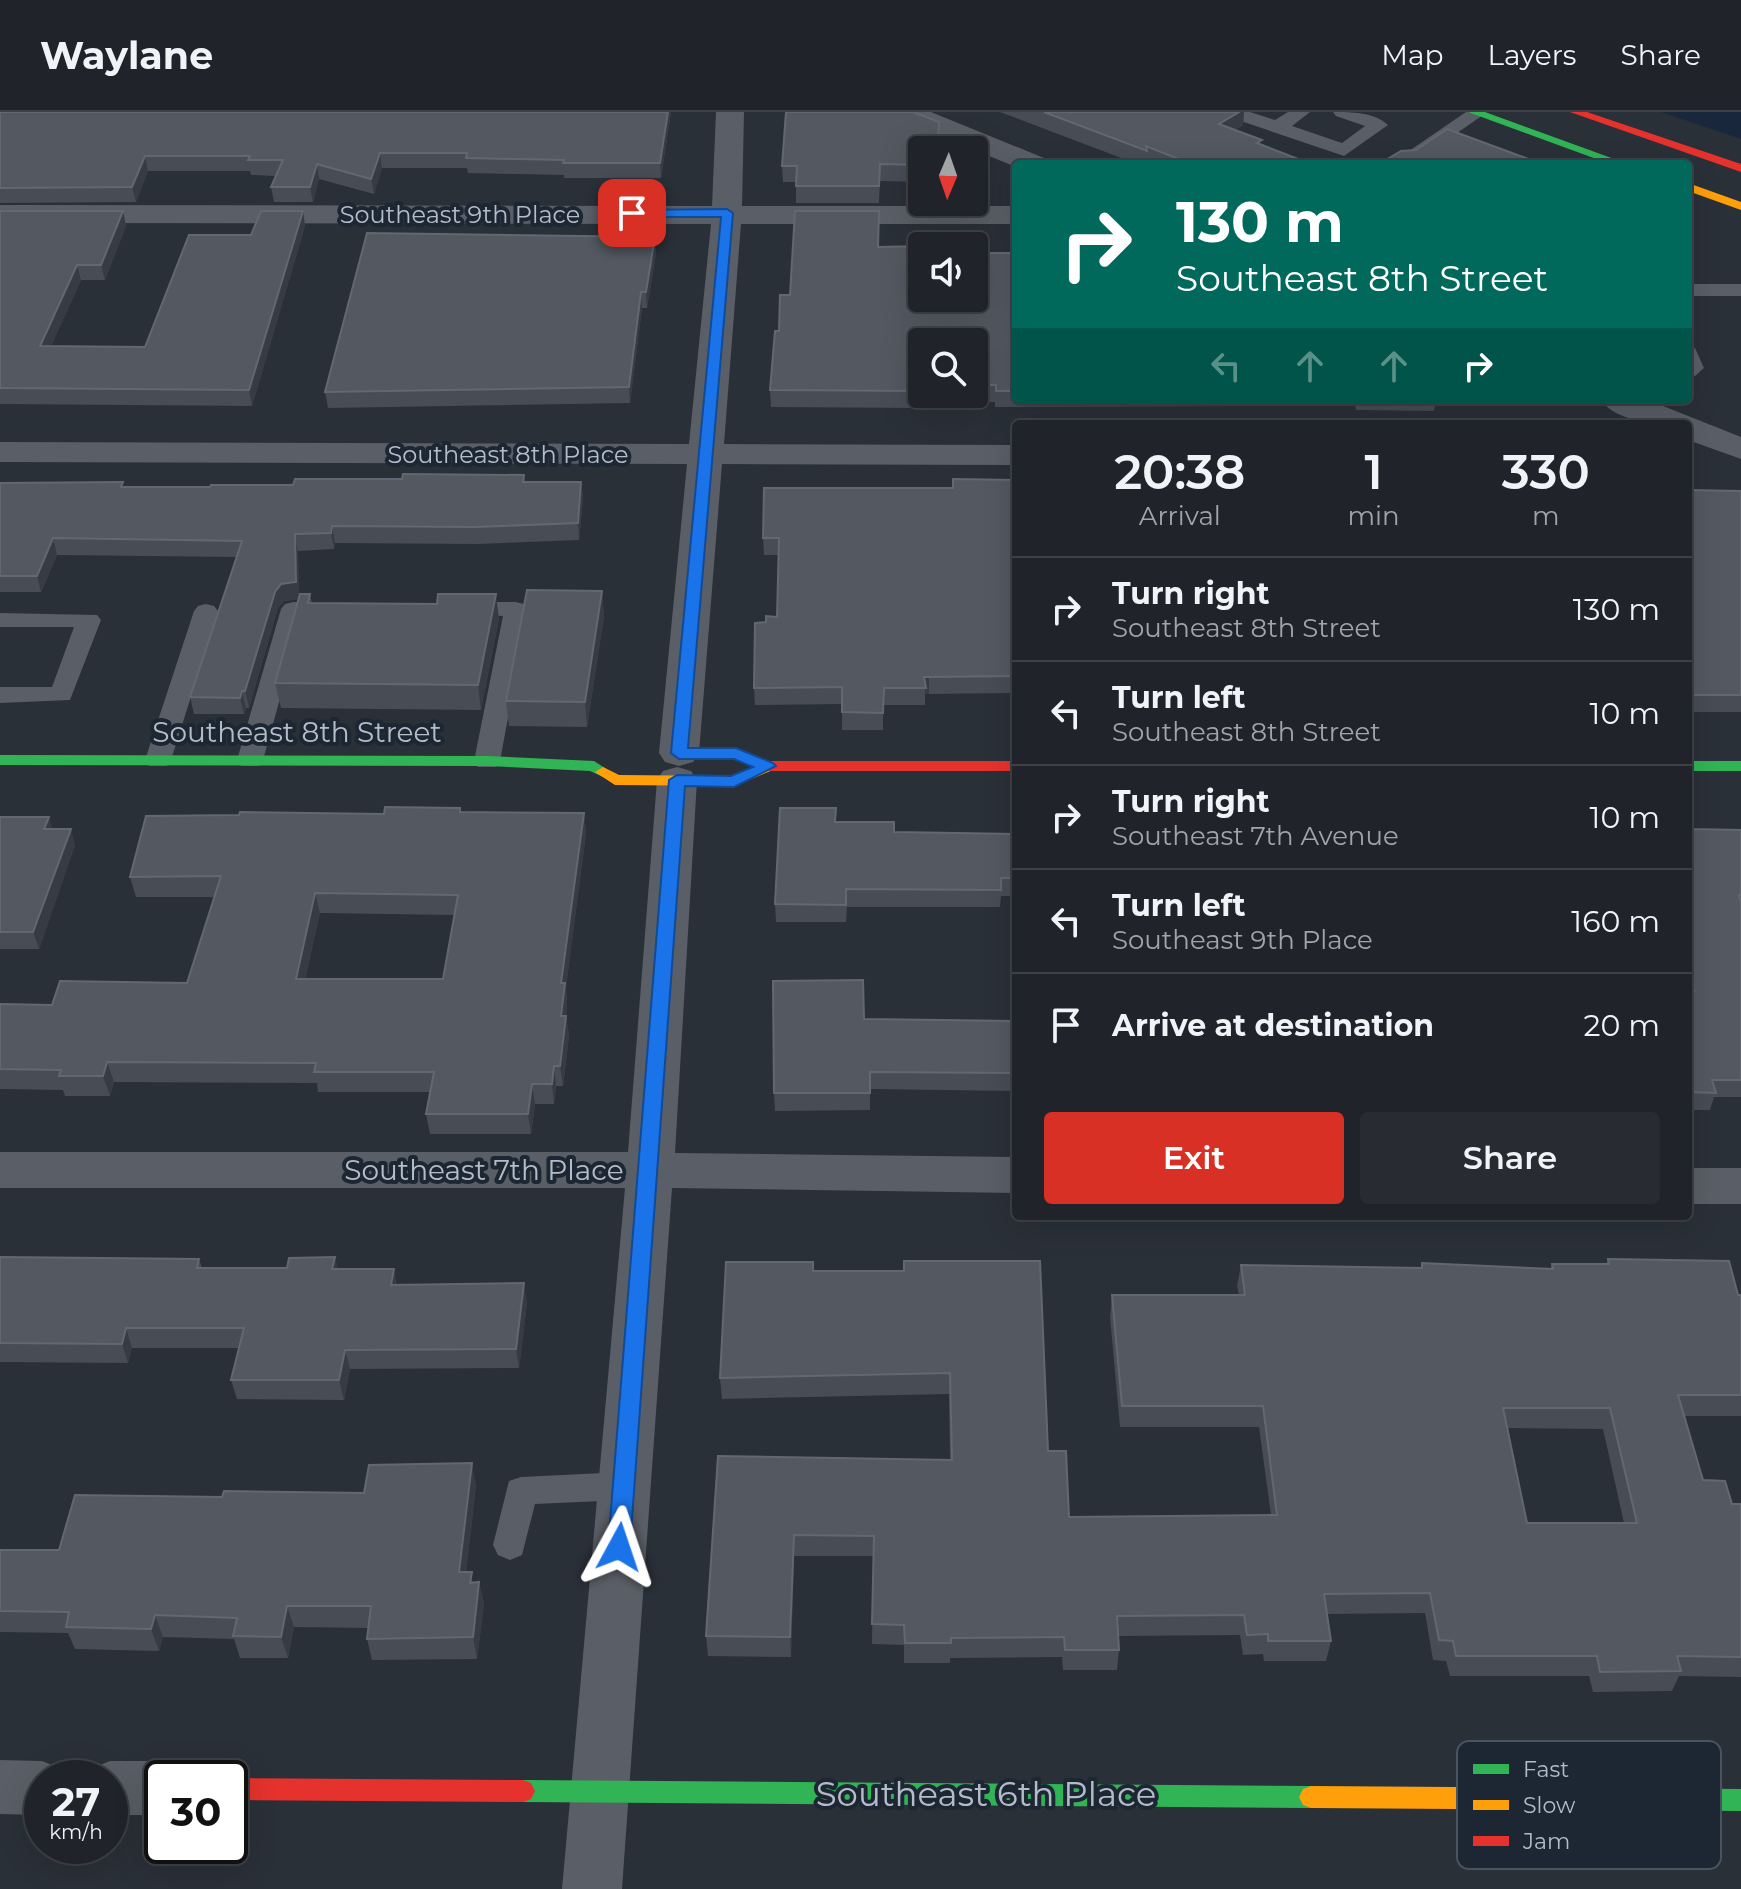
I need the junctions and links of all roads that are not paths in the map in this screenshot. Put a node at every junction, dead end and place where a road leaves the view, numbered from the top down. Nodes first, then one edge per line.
1 (730, 112) edge
2 (906, 112) edge
3 (1232, 112) edge
4 (1301, 112) edge
5 (1342, 112) edge
6 (1576, 112) edge
7 (1475, 113) edge
8 (1277, 127) junction
9 (1024, 160) edge
10 (1405, 160) edge
11 (1610, 160) edge
12 (1741, 168) edge
13 (1692, 188) edge
14 (1741, 206) edge
15 (727, 213) junction
16 (0, 214) edge
17 (1012, 215) edge
18 (1692, 290) edge
19 (1741, 290) edge
20 (1639, 404) edge
21 (1670, 420) edge
22 (1692, 430) edge
23 (1741, 449) edge
24 (0, 452) edge
25 (708, 454) junction
26 (1012, 455) edge
27 (1692, 456) edge
28 (1741, 456) edge
29 (357, 609) edge
30 (436, 609) edge
31 (206, 611) dead end
32 (0, 620) edge
33 (0, 695) edge
34 (619, 753) dead end
35 (722, 754) dead end
36 (0, 760) edge
37 (158, 760) junction
38 (250, 760) junction
39 (678, 760) junction
40 (487, 761) junction
41 (594, 766) junction
42 (767, 766) junction
43 (1012, 766) edge
44 (1692, 766) edge
45 (1741, 766) edge
46 (0, 1170) edge
47 (650, 1170) junction
48 (1012, 1175) edge
49 (1692, 1186) edge
50 (1741, 1186) edge
51 (624, 1486) junction
52 (510, 1545) dead end
53 (0, 1787) edge
54 (24, 1788) edge
55 (248, 1789) edge
56 (600, 1791) junction
57 (1457, 1798) edge
58 (1721, 1800) edge
59 (1741, 1800) edge
60 (592, 1889) edge

1 - 15 street
2 - 9 street
3 - 8 lane
4 - 8 lane
5 - 8 lane
6 - 12 main road
7 - 10 lane
7 - 11 main road
13 - 14 main road
15 - 16 street, Southeast 9th Place
15 - 17 street, Southeast 9th Place
15 - 25 street
18 - 19 lane
20 - 21 street
22 - 23 street
24 - 25 street, Southeast 8th Place
25 - 26 street, Southeast 8th Place
25 - 39 street
27 - 28 street
29 - 38 lane
30 - 40 lane
31 - 37 lane
32 - 33 lane
34 - 41 main road
35 - 42 main road, Southeast 8th Street
36 - 37 main road, Southeast 8th Street
37 - 38 main road, Southeast 8th Street
38 - 40 main road, Southeast 8th Street
39 - 41 main road, Southeast 8th Street
39 - 42 main road, Southeast 8th Street
39 - 47 street
40 - 41 main road, Southeast 8th Street
42 - 43 main road, Southeast 8th Street
44 - 45 main road
46 - 47 street, Southeast 7th Place
47 - 48 street, Southeast 7th Place
47 - 51 street
49 - 50 street
51 - 52 lane
51 - 56 street
53 - 54 street
55 - 56 main road, Southeast 6th Place
56 - 57 main road, Southeast 6th Place
56 - 60 street
58 - 59 main road, Southeast 6th Place

